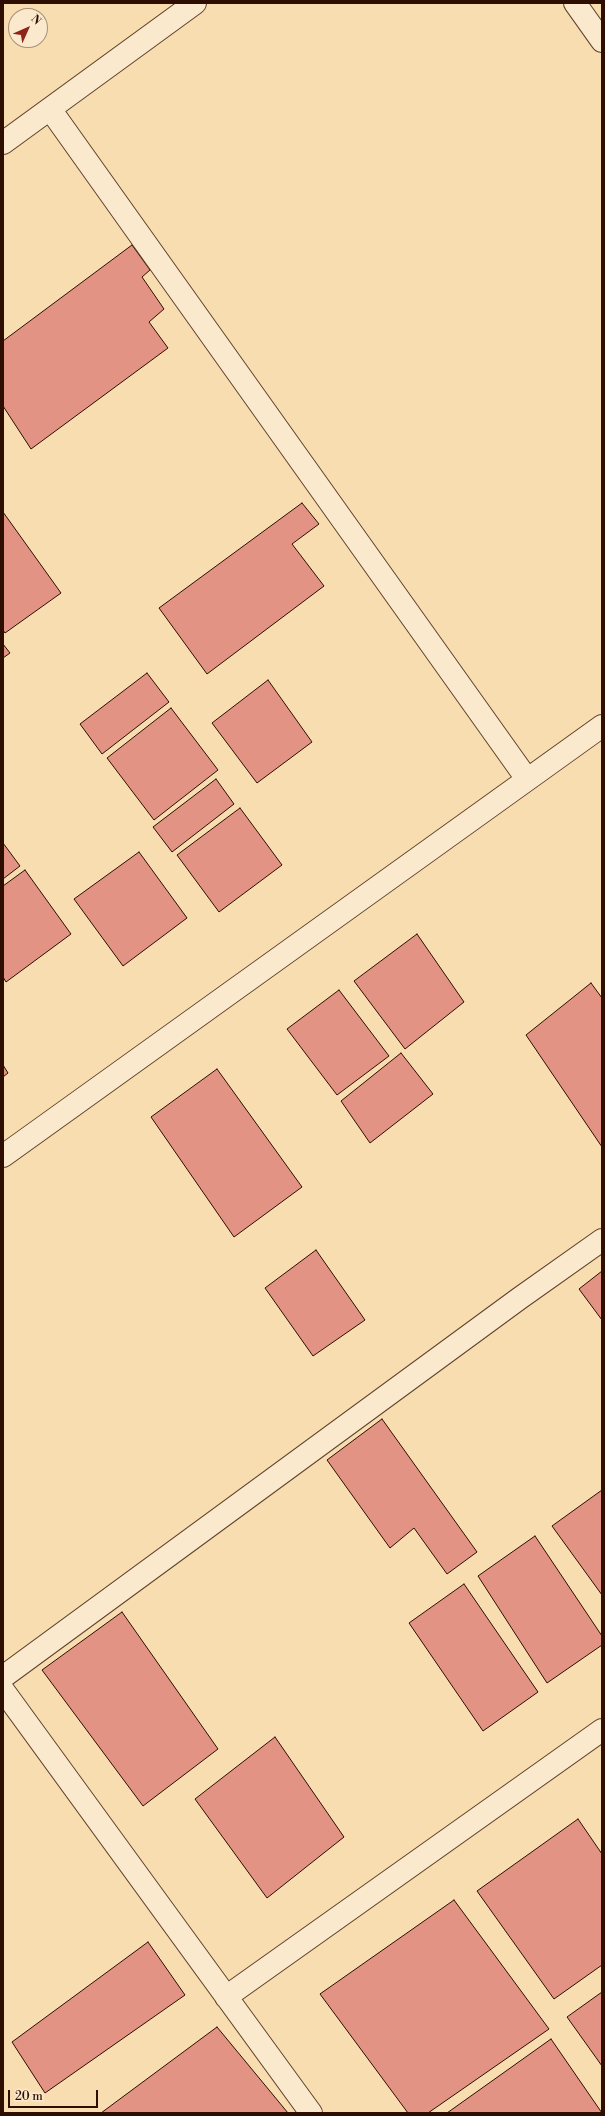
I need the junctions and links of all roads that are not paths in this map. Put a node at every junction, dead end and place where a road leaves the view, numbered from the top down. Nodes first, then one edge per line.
1 (195, 3) edge
2 (575, 3) edge
3 (602, 41) edge
4 (50, 109) junction
5 (3, 143) edge
6 (602, 726) edge
7 (528, 779) junction
8 (3, 1156) edge
9 (602, 1240) edge
10 (3, 1678) edge
11 (3, 1690) edge
12 (602, 1730) edge
13 (226, 1997) junction
14 (311, 2113) edge

1 - 4 street
2 - 3 street
4 - 5 street
4 - 7 street
6 - 7 street
7 - 8 street
9 - 10 street
11 - 13 street
12 - 13 street
13 - 14 street

